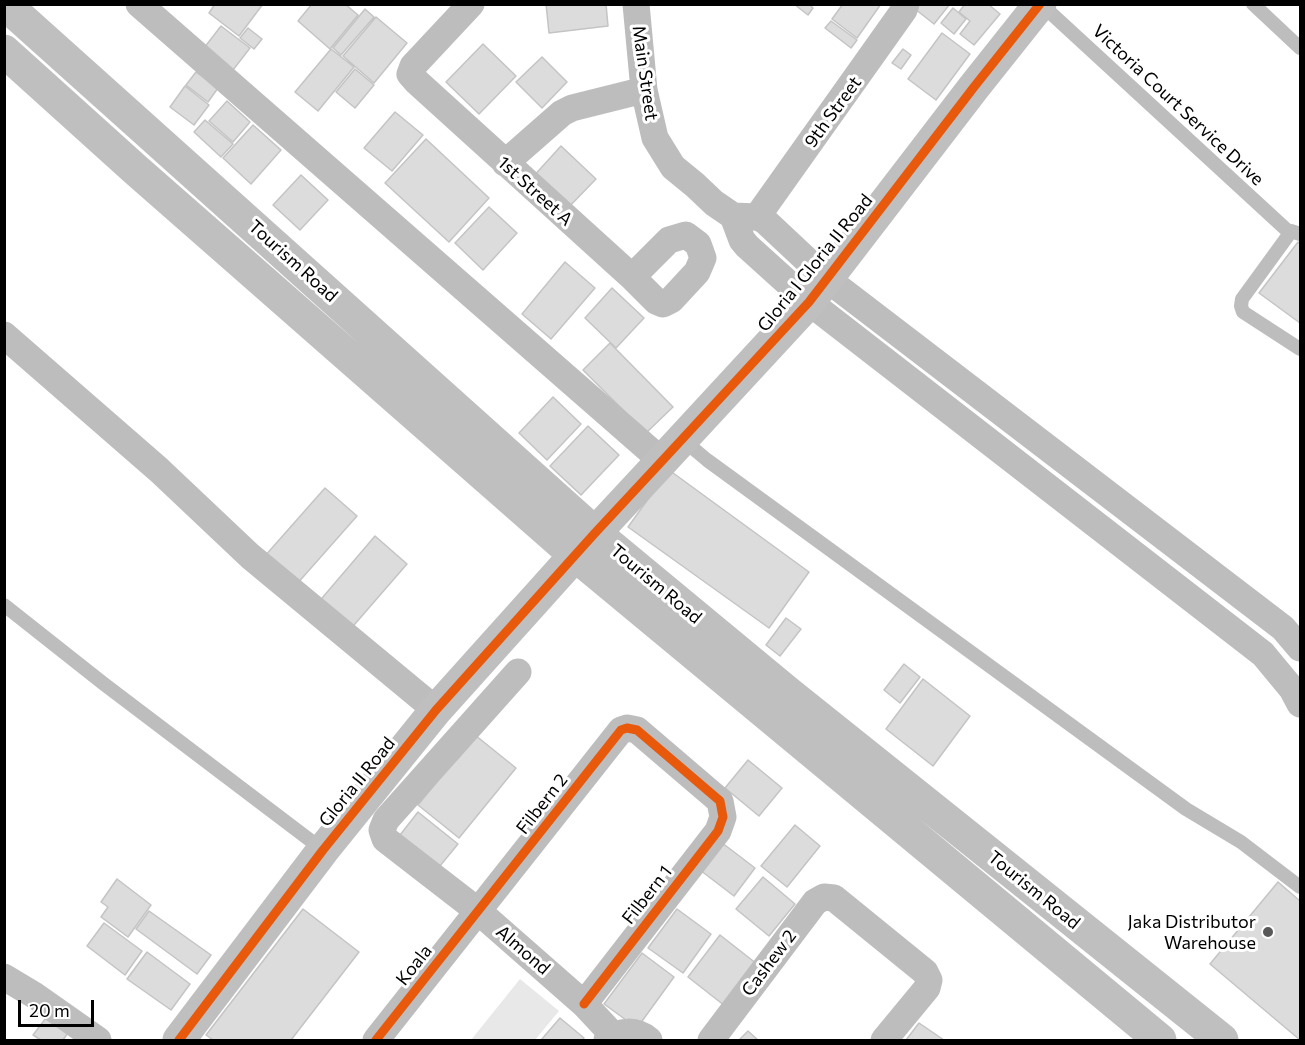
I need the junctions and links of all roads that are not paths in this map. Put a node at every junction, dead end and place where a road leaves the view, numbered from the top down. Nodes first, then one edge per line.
1 (5, 4) edge
2 (139, 4) edge
3 (471, 4) edge
4 (636, 4) edge
5 (906, 4) edge
6 (1040, 4) edge
7 (1252, 4) edge
8 (1300, 48) edge
9 (4, 51) edge
10 (644, 90) junction
11 (505, 163) junction
12 (745, 217) junction
13 (1295, 233) edge
14 (788, 242) junction
15 (771, 268) junction
16 (632, 277) junction
17 (818, 291) junction
18 (4, 335) edge
19 (1300, 349) edge
20 (672, 450) junction
21 (585, 544) junction
22 (4, 605) edge
23 (1300, 648) edge
24 (518, 672) dead end
25 (1300, 704) edge
26 (436, 710) junction
27 (637, 730) joint
28 (323, 850) junction
29 (1300, 887) edge
30 (478, 911) junction
31 (4, 978) edge
32 (584, 1004) junction
33 (610, 1038) edge
34 (98, 1041) edge
35 (179, 1041) edge
36 (376, 1041) edge
37 (649, 1041) edge
38 (711, 1041) edge
39 (885, 1041) edge
40 (1160, 1041) edge
41 (1222, 1041) edge

1 - 21 main road, Tourism Road
2 - 20 street
3 - 11 street, 1st Street A
4 - 10 street, Main Street
5 - 12 street, 9th Street
6 - 13 lane, Victoria Court Service Drive
6 - 17 main road, Gloria I Gloria II Road
7 - 8 lane
9 - 21 main road, Tourism Road
10 - 11 street
10 - 12 street, Main Street
11 - 16 street, 1st Street A
12 - 14 street, Main Street
12 - 15 street
13 - 19 lane
14 - 15 street
14 - 17 street, Main Street
15 - 17 street
16 - 16 street, 1st Street A
17 - 20 main road, Gloria I Gloria II Road
17 - 23 street
17 - 25 street
18 - 26 street
20 - 21 main road, Gloria I Gloria II Road
20 - 29 lane
21 - 26 main road, Gloria II Road
21 - 40 main road, Tourism Road
21 - 41 main road, Tourism Road
22 - 28 lane
24 - 30 street, Almond
26 - 28 main road, Gloria II Road
27 - 30 street, Filbern 2
27 - 32 street, Filbern 1
28 - 35 main road, Gloria II Road
30 - 32 street, Almond
30 - 36 street, Koala
31 - 34 street
32 - 33 street, Almond
33 - 37 street
38 - 39 street, Cashew 2

